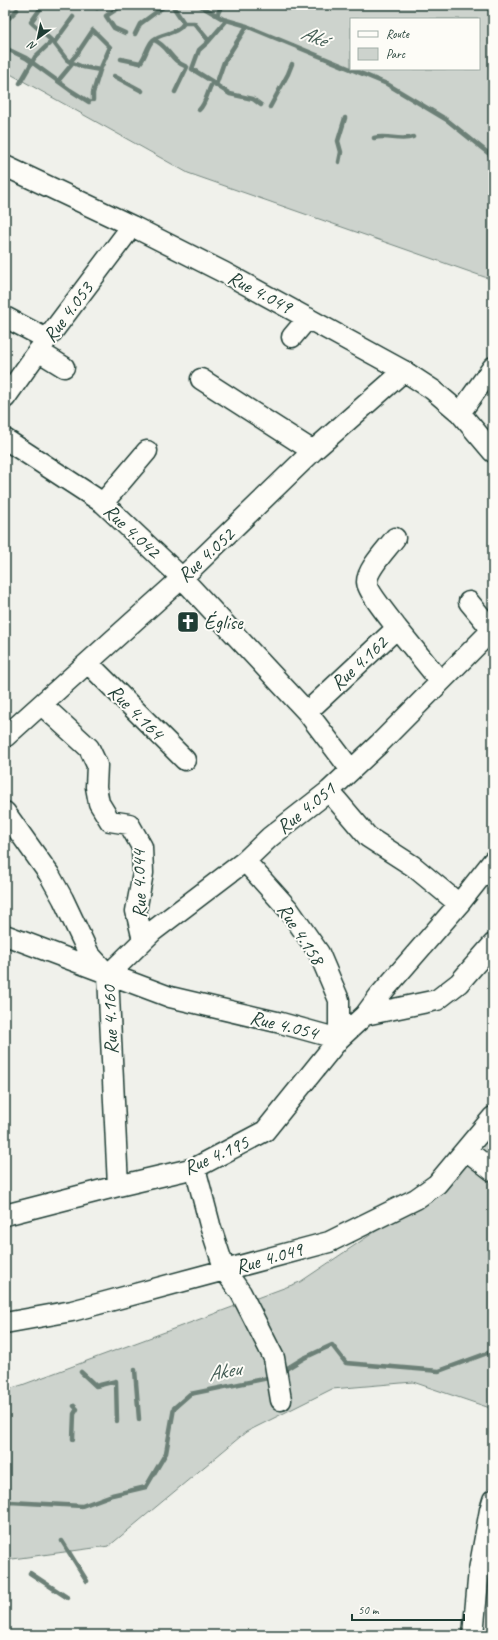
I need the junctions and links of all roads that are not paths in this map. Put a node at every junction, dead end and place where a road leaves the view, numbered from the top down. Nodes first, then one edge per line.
1 (5, 166) edge
2 (132, 226) junction
3 (5, 317) edge
4 (308, 318) junction
5 (292, 337) dead end
6 (43, 345) junction
7 (64, 367) dead end
8 (493, 367) edge
9 (404, 371) junction
10 (202, 379) dead end
11 (5, 398) edge
12 (460, 413) junction
13 (5, 439) edge
14 (147, 451) dead end
15 (313, 451) junction
16 (493, 452) edge
17 (103, 504) junction
18 (395, 538) dead end
19 (182, 578) junction
20 (469, 602) dead end
21 (397, 628) junction
22 (493, 630) edge
23 (88, 663) junction
24 (440, 681) junction
25 (42, 705) junction
26 (307, 712) junction
27 (5, 737) edge
28 (185, 760) dead end
29 (351, 770) junction
30 (329, 791) junction
31 (5, 812) edge
32 (245, 861) junction
33 (493, 861) edge
34 (459, 904) junction
35 (5, 935) edge
36 (143, 940) junction
37 (493, 944) edge
38 (108, 974) junction
39 (365, 1015) junction
40 (339, 1039) junction
41 (493, 1117) edge
42 (466, 1150) junction
43 (196, 1168) junction
44 (493, 1171) edge
45 (118, 1186) junction
46 (5, 1215) edge
47 (225, 1271) junction
48 (5, 1323) edge
49 (281, 1400) dead end
50 (493, 1500) edge
51 (473, 1635) edge

1 - 2 street, Rue 4.049
2 - 4 street, Rue 4.049
2 - 6 street, Rue 4.053
3 - 6 street
4 - 5 street
4 - 9 street, Rue 4.049
6 - 7 street
6 - 11 street, Rue 4.053
8 - 12 street
9 - 12 street, Rue 4.049
9 - 15 street, Rue 4.052
10 - 15 street
12 - 16 street, Rue 4.049
13 - 17 street, Rue 4.042
14 - 17 street
15 - 19 street, Rue 4.052
17 - 19 street, Rue 4.042
18 - 21 street
19 - 23 street, Rue 4.052
19 - 26 street, Rue 4.042
20 - 22 street
21 - 24 street, Rue 4.162
21 - 26 street, Rue 4.162
22 - 24 street, Rue 4.051
23 - 25 street, Rue 4.052
23 - 28 street, Rue 4.164
24 - 29 street, Rue 4.051
25 - 27 street, Rue 4.052
25 - 36 street, Rue 4.044
26 - 29 street, Rue 4.042
29 - 30 street, Rue 4.051
30 - 32 street, Rue 4.051
30 - 34 street
31 - 38 street, Rue 4.160
32 - 36 street, Rue 4.051
32 - 40 street, Rue 4.158
33 - 34 street, Rue 4.054
34 - 39 street, Rue 4.054
35 - 38 street, Rue 4.054
36 - 38 street, Rue 4.051
37 - 39 street
38 - 40 street, Rue 4.054
38 - 45 street, Rue 4.160
39 - 40 street, Rue 4.054
40 - 43 street, Rue 4.195
41 - 42 street, Rue 4.049
42 - 44 street
42 - 47 street, Rue 4.049
43 - 45 street, Rue 4.195
43 - 47 street
45 - 46 street, Rue 4.195
47 - 48 street, Rue 4.049
47 - 49 street
50 - 51 street

